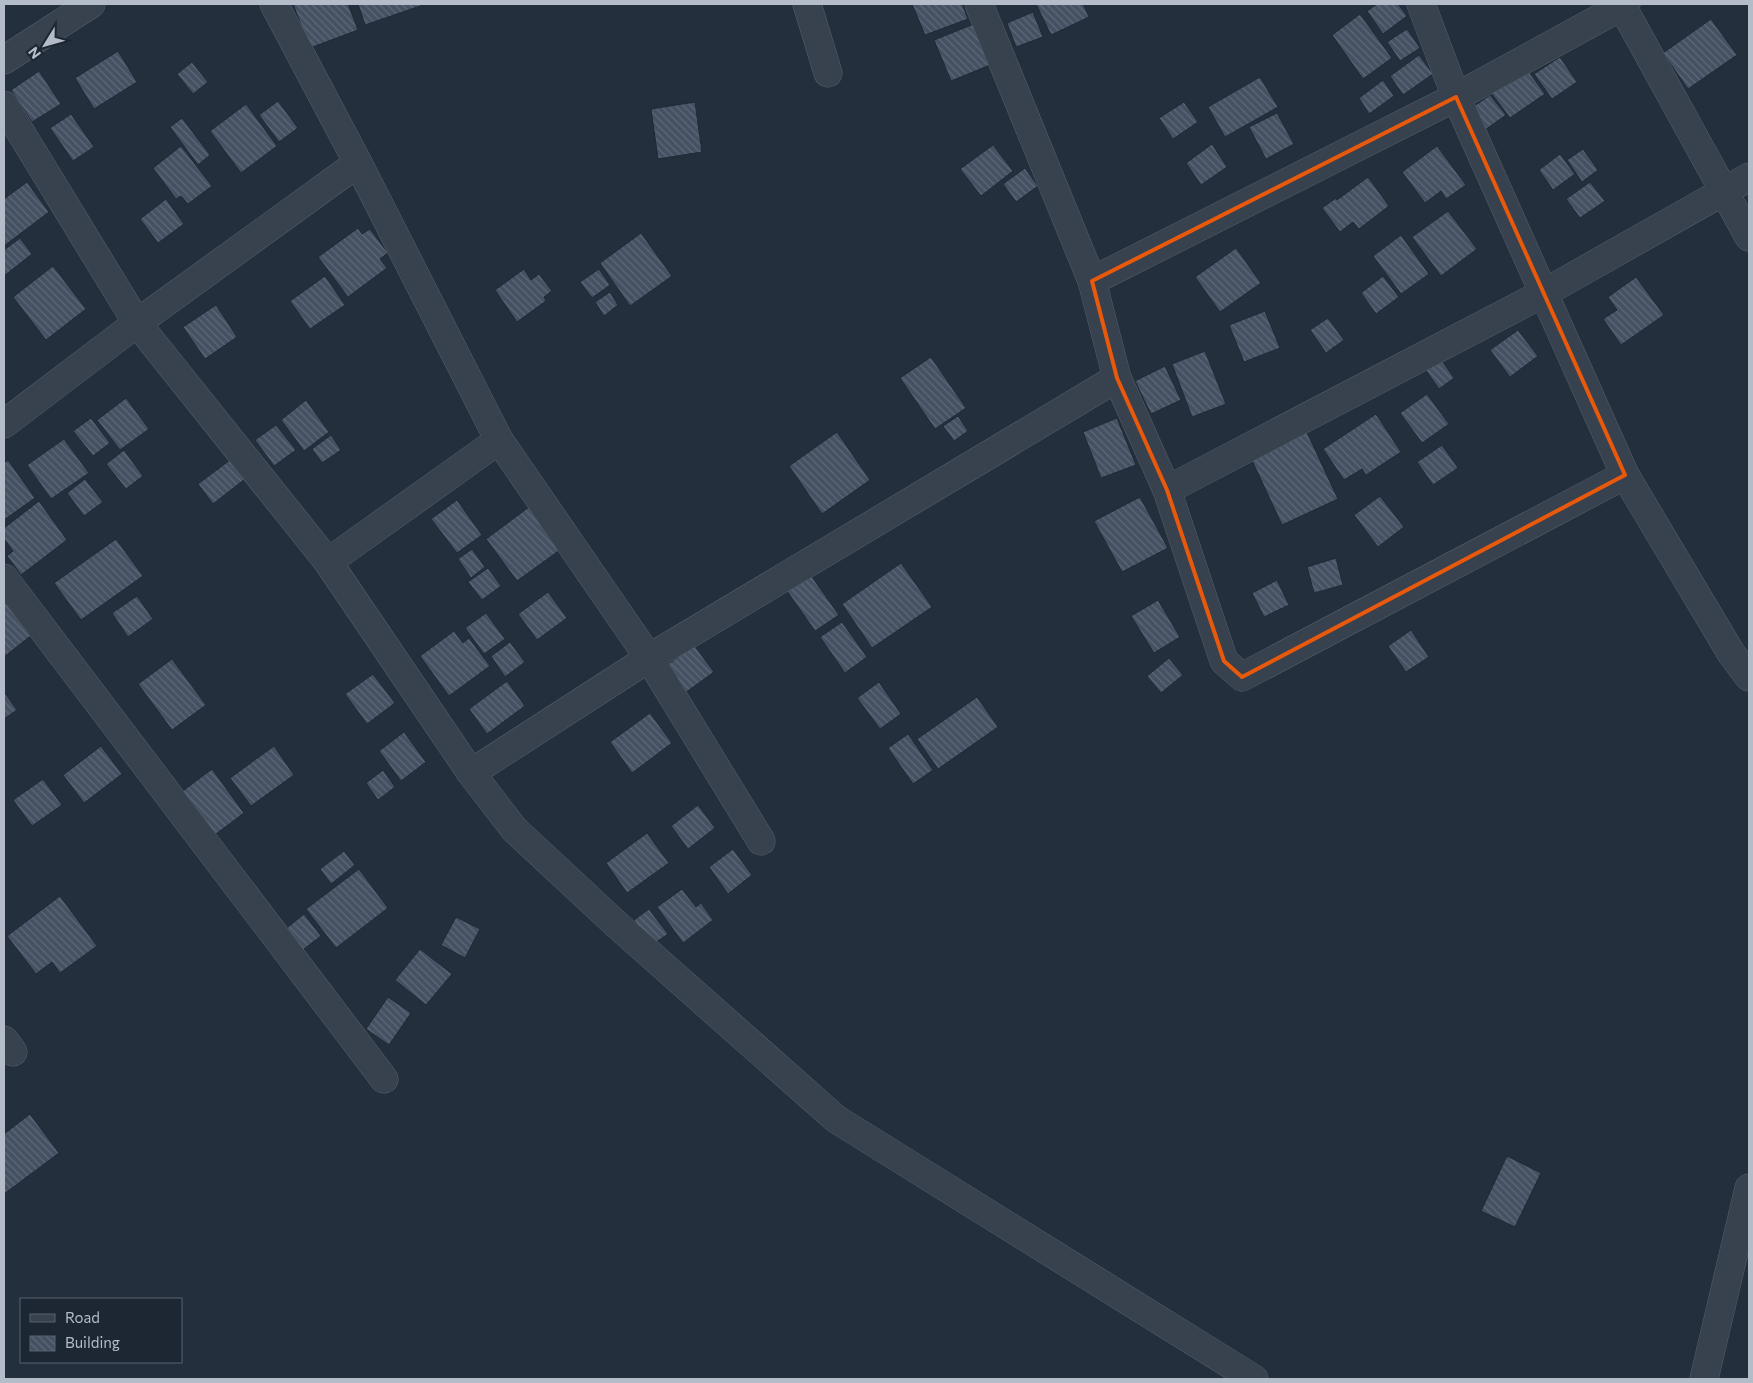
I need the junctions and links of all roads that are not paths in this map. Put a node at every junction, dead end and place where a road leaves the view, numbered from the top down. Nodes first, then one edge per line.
1 (91, 4) edge
2 (274, 4) edge
3 (807, 4) edge
4 (979, 4) edge
5 (1420, 4) edge
6 (1624, 5) edge
7 (4, 60) edge
8 (828, 73) dead end
9 (1456, 97) junction
10 (4, 105) edge
11 (358, 163) junction
12 (1749, 177) edge
13 (1724, 192) junction
14 (1749, 237) edge
15 (1092, 281) junction
16 (1544, 293) junction
17 (137, 323) junction
18 (1117, 378) junction
19 (4, 424) edge
20 (499, 440) junction
21 (1625, 475) junction
22 (1167, 490) junction
23 (328, 562) junction
24 (4, 578) edge
25 (649, 658) junction
26 (1749, 677) edge
27 (471, 773) junction
28 (761, 841) dead end
29 (384, 1079) dead end
30 (1749, 1188) edge
31 (1254, 1379) edge
32 (1704, 1379) edge

1 - 7 street
2 - 11 street
3 - 8 street
4 - 15 street
5 - 9 street
6 - 9 street
6 - 13 street
9 - 15 street
9 - 16 street
10 - 17 street
11 - 17 street
11 - 20 street
12 - 13 street
13 - 14 street
13 - 16 street
15 - 18 street
16 - 21 street
16 - 22 street
17 - 19 street
17 - 23 street
18 - 22 street
18 - 25 street
20 - 23 street
20 - 25 street
21 - 22 street
21 - 26 street
23 - 27 street
24 - 29 street
25 - 27 street
25 - 28 street
27 - 31 street
30 - 32 street

